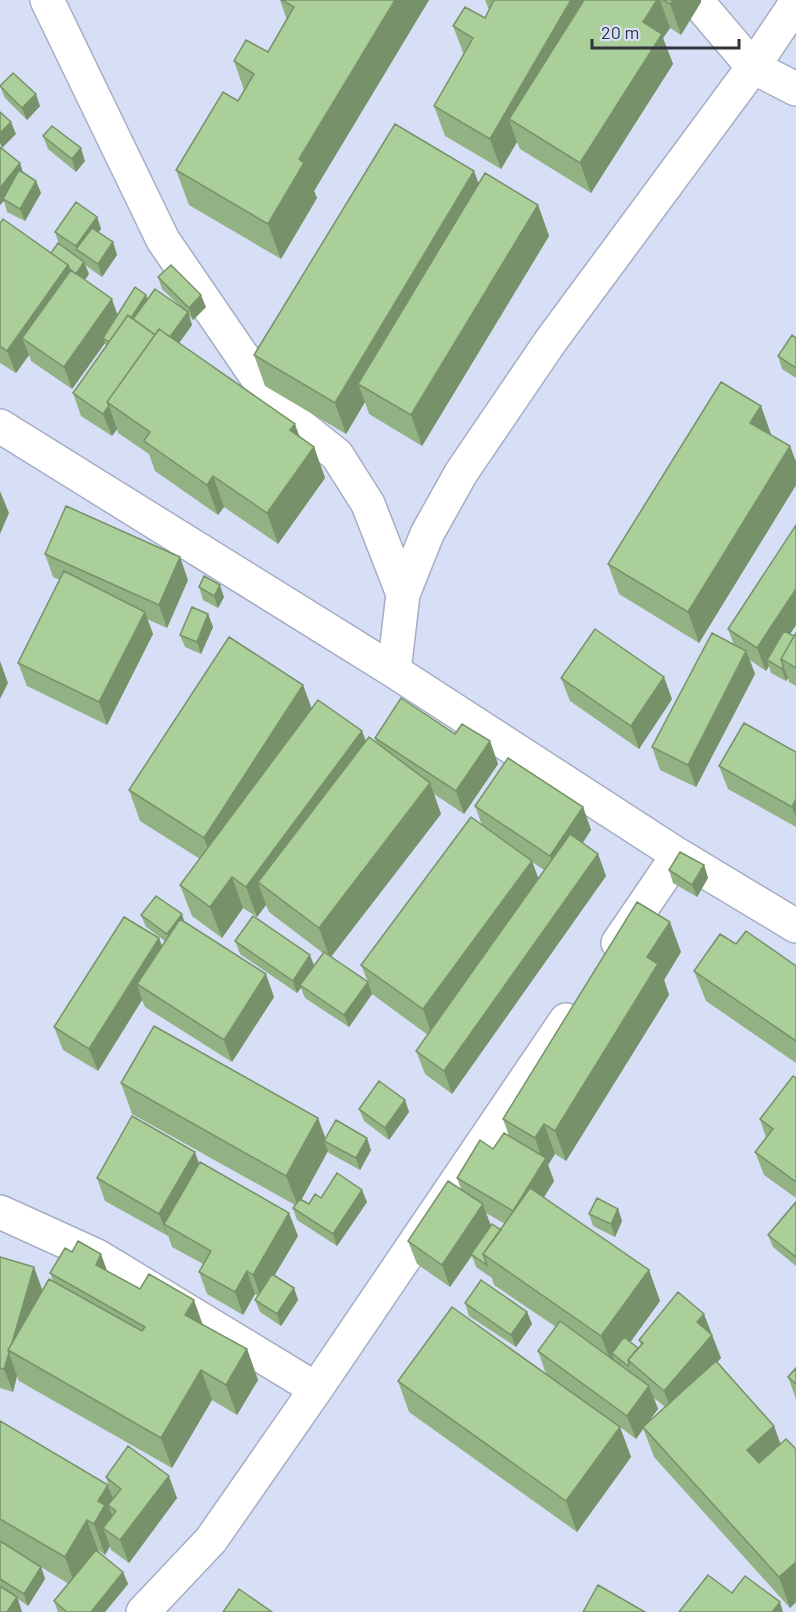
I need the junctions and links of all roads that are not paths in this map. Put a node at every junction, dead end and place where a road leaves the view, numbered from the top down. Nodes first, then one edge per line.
1 (47, 0) edge
2 (696, 0) edge
3 (796, 3) edge
4 (753, 66) junction
5 (796, 88) edge
6 (0, 426) edge
7 (403, 594) junction
8 (394, 671) junction
9 (678, 855) junction
10 (796, 926) edge
11 (604, 964) edge
12 (584, 993) edge
13 (0, 1212) edge
14 (316, 1389) junction
15 (143, 1612) edge

1 - 7 street
2 - 4 street
3 - 4 street
4 - 5 street
4 - 7 street
6 - 8 street
7 - 8 street
8 - 9 street
9 - 10 street
9 - 11 street
12 - 14 street
13 - 14 street
14 - 15 street

